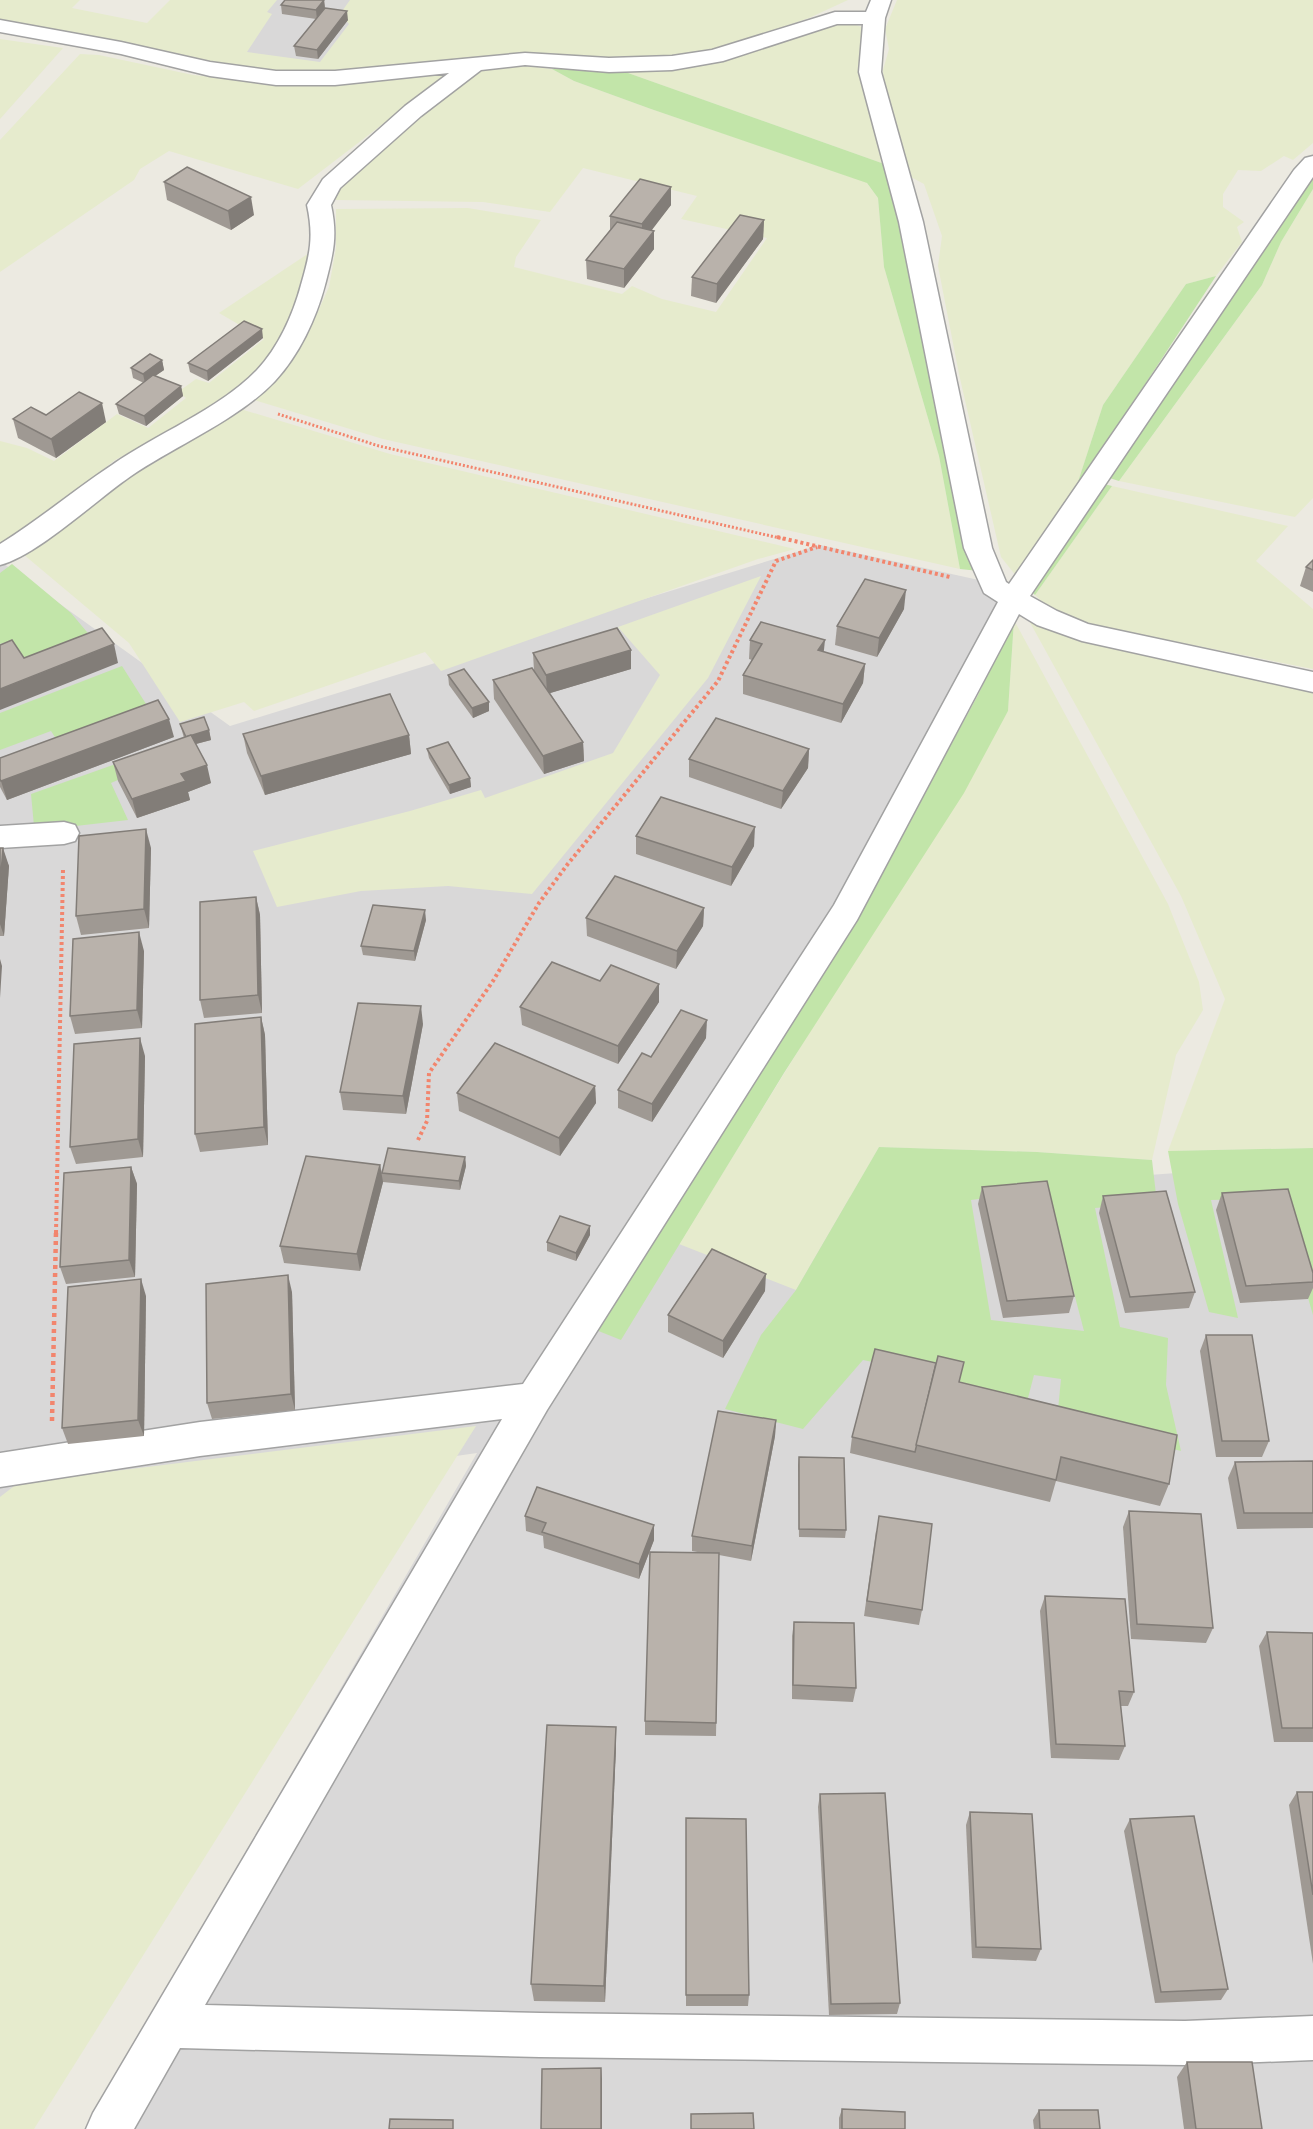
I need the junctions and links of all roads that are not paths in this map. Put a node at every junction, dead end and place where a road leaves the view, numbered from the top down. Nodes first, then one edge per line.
1 (877, 9) edge
2 (0, 26) edge
3 (476, 63) junction
4 (1313, 163) edge
5 (0, 556) edge
6 (1004, 592) junction
7 (1313, 682) edge
8 (64, 833) road end
9 (0, 837) edge
10 (534, 1399) junction
11 (0, 1470) edge
12 (169, 2026) junction
13 (1313, 2038) edge
14 (109, 2129) edge

1 - 3 street
1 - 6 street
2 - 3 street
3 - 5 street
4 - 6 street
6 - 7 street
6 - 10 street
8 - 9 street
10 - 11 street
10 - 12 street
12 - 13 street
12 - 14 street

